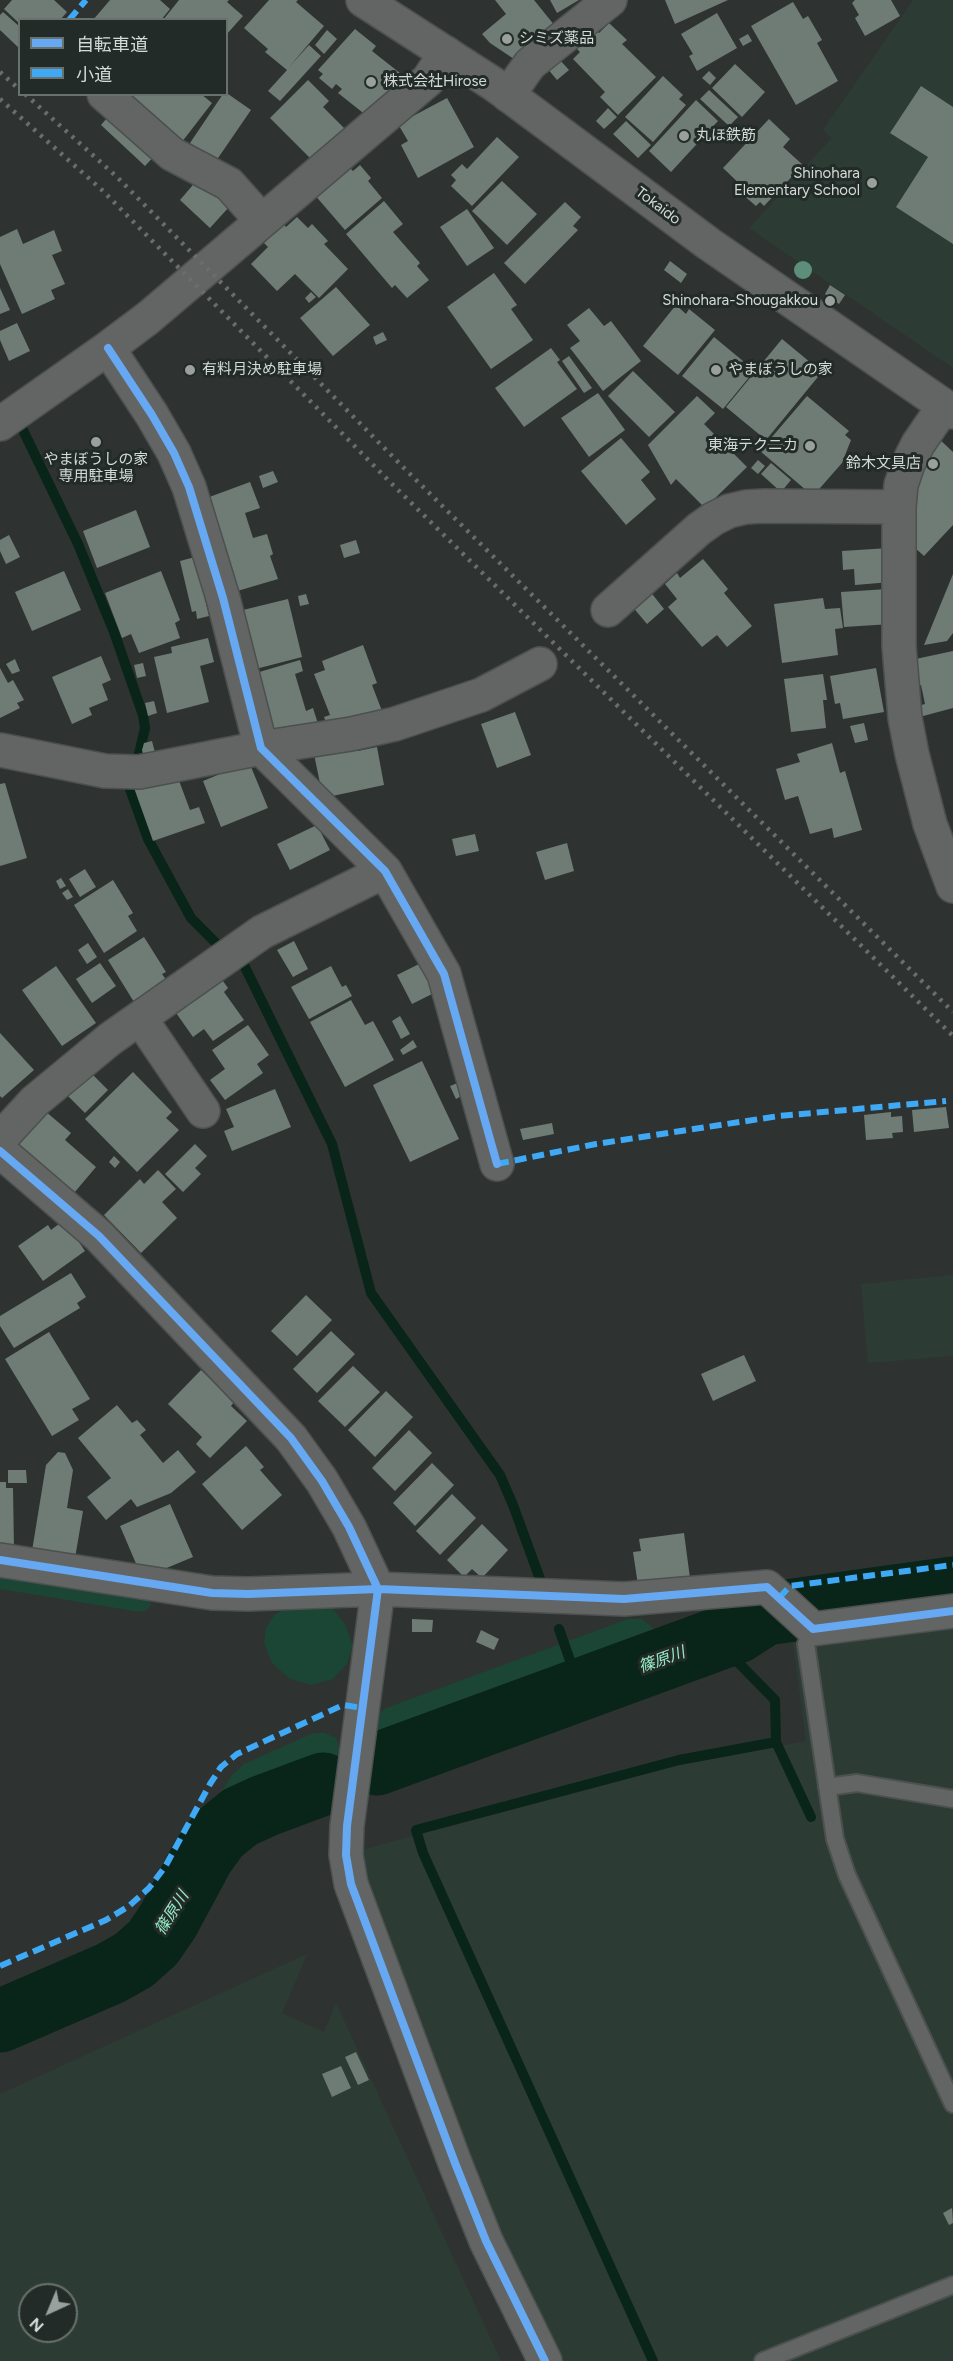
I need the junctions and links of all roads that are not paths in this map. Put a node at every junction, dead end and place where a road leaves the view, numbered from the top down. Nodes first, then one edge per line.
1 (363, 0) edge
2 (610, 0) edge
3 (446, 53) junction
4 (508, 95) junction
5 (106, 96) edge
6 (261, 221) junction
7 (108, 348) junction
8 (949, 409) edge
9 (0, 424) edge
10 (899, 507) junction
11 (608, 610) dead end
12 (540, 664) dead end
13 (261, 748) junction
14 (0, 750) edge
15 (385, 871) junction
16 (953, 886) edge
17 (140, 1018) junction
18 (203, 1111) dead end
19 (0, 1139) edge
20 (0, 1151) edge
21 (497, 1164) dead end
22 (0, 1560) edge
23 (378, 1589) junction
24 (953, 1611) edge
25 (808, 1625) junction
26 (827, 1787) junction
27 (953, 1799) edge
28 (953, 2104) edge
29 (953, 2285) edge
30 (545, 2361) edge
31 (763, 2361) edge

1 - 3 street, Tokaido
2 - 4 street
3 - 4 street, Tokaido
3 - 6 street
4 - 8 street, Tokaido
5 - 6 street
6 - 7 street
7 - 9 street
7 - 13 street
8 - 10 street
10 - 11 street
10 - 16 street
12 - 13 street
13 - 14 street
13 - 15 street
15 - 17 street
15 - 21 street
17 - 18 street
17 - 19 street
20 - 23 street
22 - 23 street
23 - 25 street
23 - 30 street
24 - 25 street
25 - 26 lane
26 - 27 lane
26 - 28 lane
29 - 31 lane

